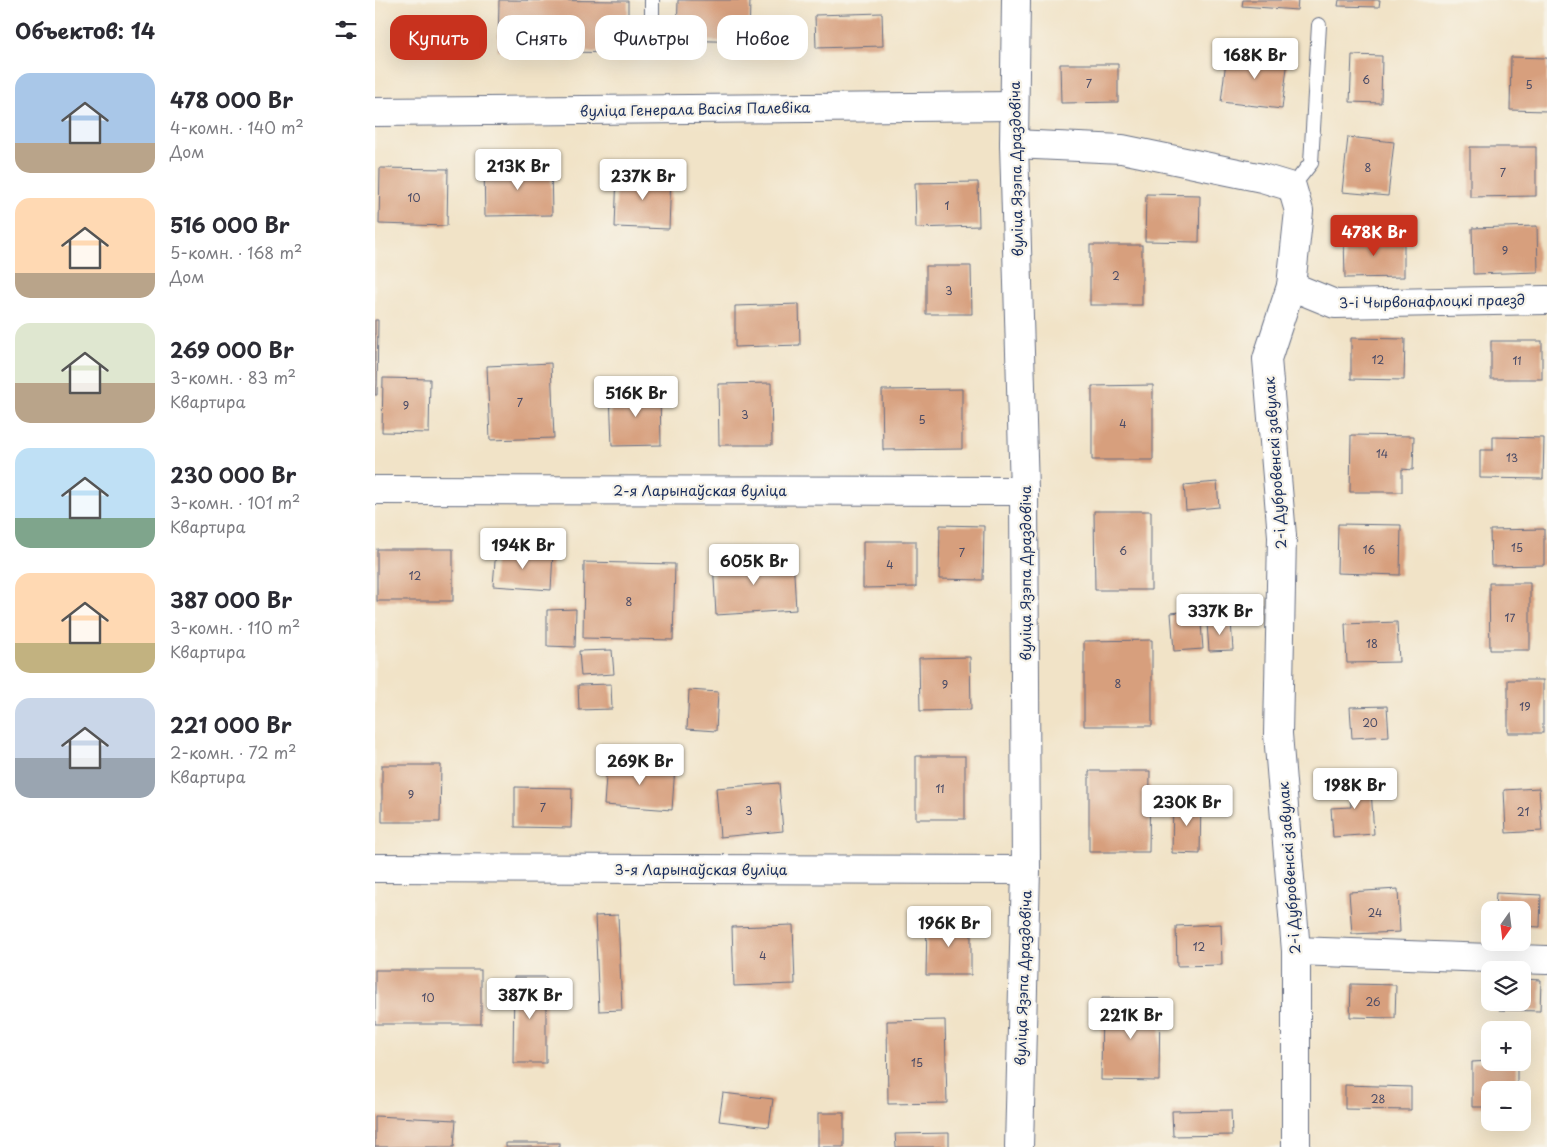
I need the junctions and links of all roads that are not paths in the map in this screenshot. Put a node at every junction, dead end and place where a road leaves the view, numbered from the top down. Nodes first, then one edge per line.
1 (652, 0) edge
2 (1016, 0) edge
3 (652, 15) edge
4 (1319, 25) dead end
5 (1014, 106) junction
6 (375, 112) edge
7 (1014, 144) junction
8 (1292, 187) junction
9 (1291, 286) junction
10 (1547, 300) edge
11 (375, 490) edge
12 (1024, 491) junction
13 (375, 868) edge
14 (1026, 870) junction
15 (1296, 951) junction
16 (1547, 960) edge
17 (1019, 1147) edge
18 (1296, 1147) edge

1 - 3 lane
2 - 5 street, вуліца Язэпа Драздовіча
4 - 8 lane
5 - 6 street, вуліца Генерала Васіля Палевіка
5 - 7 street, вуліца Язэпа Драздовіча
7 - 8 street
7 - 12 street, вуліца Язэпа Драздовіча
8 - 9 street, 2-і Дубровенскі завулак
9 - 10 street, 3-і Чырвонафлоцкі праезд
9 - 15 street, 2-і Дубровенскі завулак
11 - 12 street, 2-я Ларынаўская вуліца
12 - 14 street, вуліца Язэпа Драздовіча
13 - 14 street, 3-я Ларынаўская вуліца
14 - 17 street, вуліца Язэпа Драздовіча
15 - 16 street
15 - 18 street, 2-і Дубровенскі завулак

